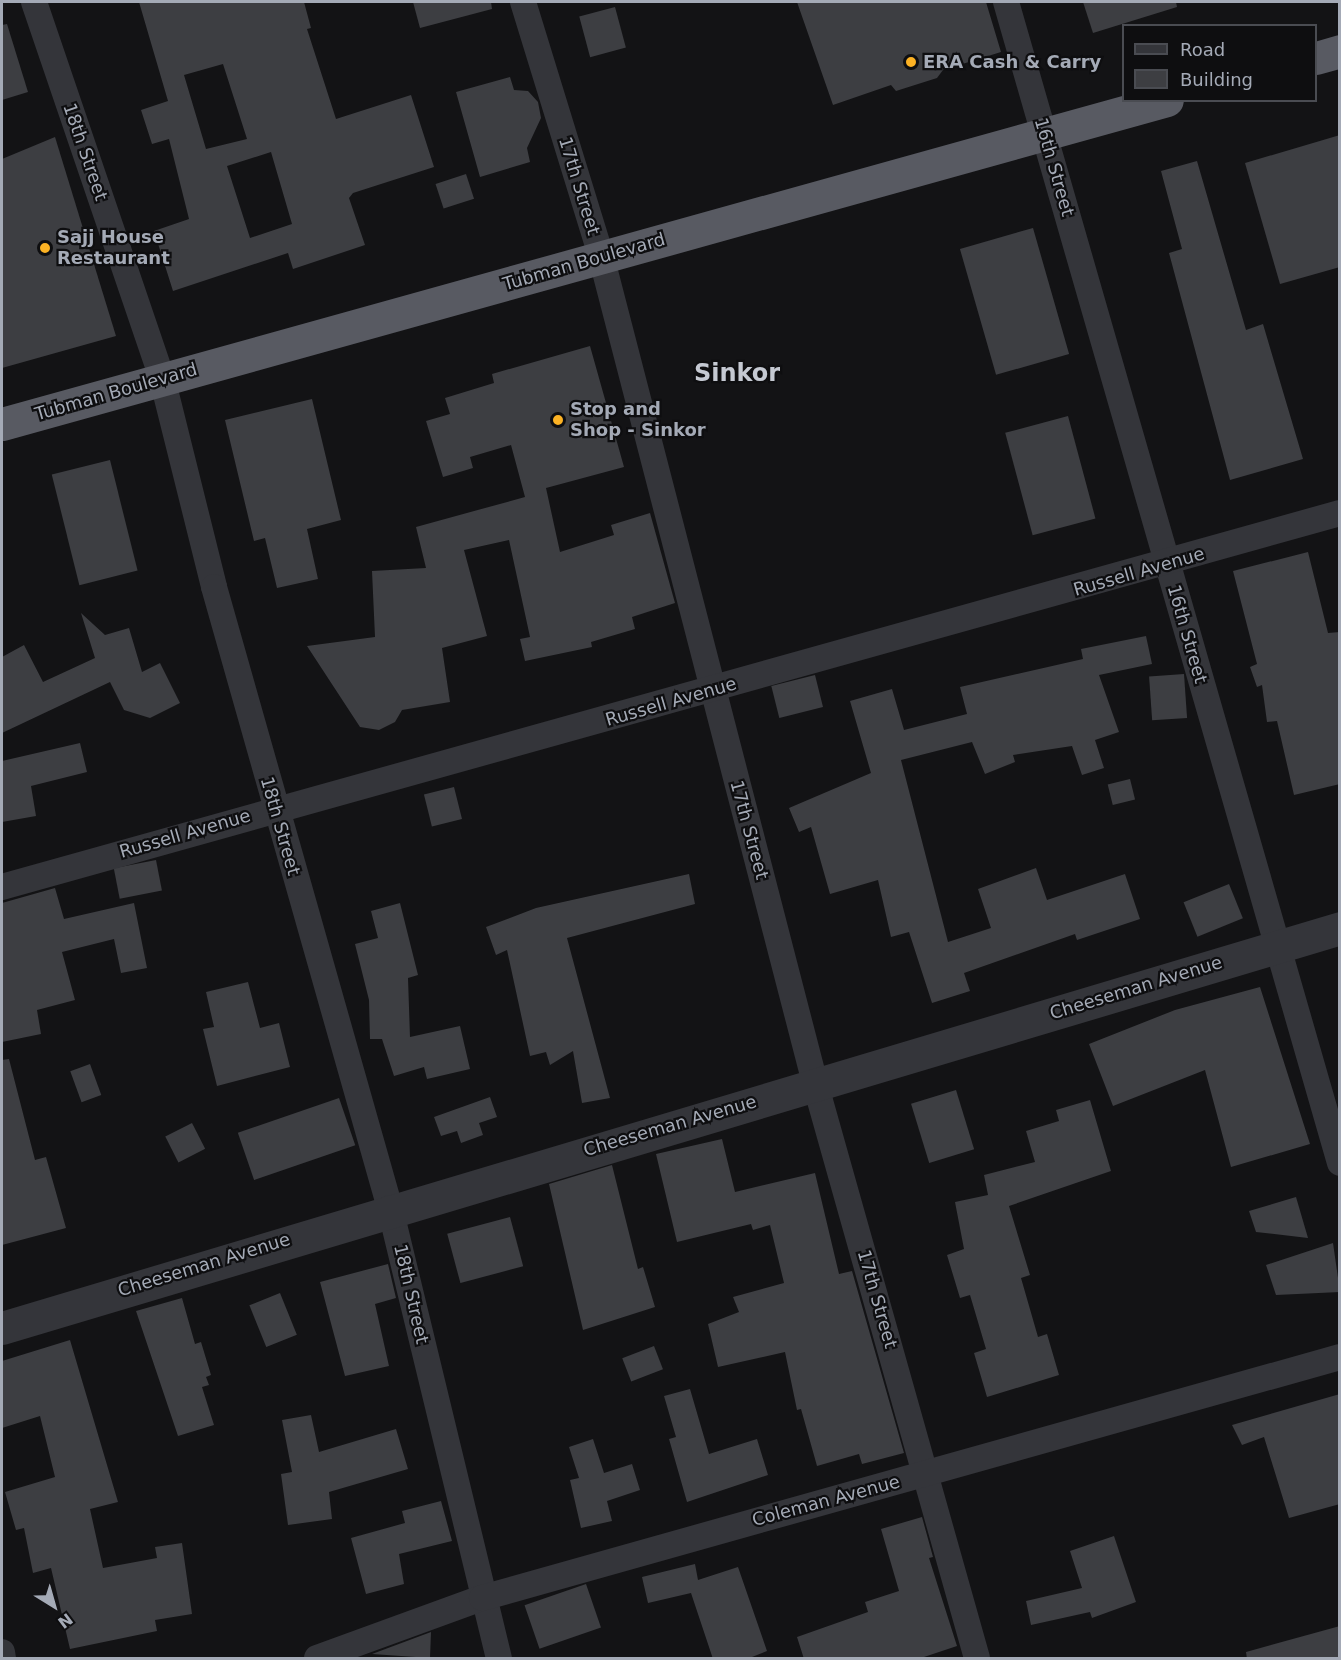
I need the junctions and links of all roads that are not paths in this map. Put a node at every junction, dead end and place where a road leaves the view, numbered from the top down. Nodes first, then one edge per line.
1 (33, 2) edge
2 (523, 2) edge
3 (1006, 2) edge
4 (1340, 51) edge
5 (1317, 58) edge
6 (1160, 102) edge
7 (1045, 135) junction
8 (601, 256) junction
9 (162, 378) junction
10 (2, 424) edge
11 (1340, 513) edge
12 (1167, 564) junction
13 (713, 690) junction
14 (275, 807) junction
15 (2, 887) edge
16 (1340, 928) edge
17 (1277, 945) junction
18 (815, 1083) junction
19 (1340, 1163) edge
20 (390, 1208) junction
21 (2, 1328) edge
22 (1340, 1357) edge
23 (927, 1474) junction
24 (482, 1598) junction
25 (2, 1652) edge
26 (3, 1659) edge
27 (317, 1659) edge
28 (499, 1659) edge
29 (978, 1659) edge

1 - 9 street, 18th Street
2 - 8 street, 17th Street
3 - 7 street, 16th Street
4 - 5 highway
6 - 7 highway, Tubman Boulevard
7 - 8 highway, Tubman Boulevard
7 - 12 street, 16th Street
8 - 9 highway, Tubman Boulevard
8 - 13 street, 17th Street
9 - 10 highway, Tubman Boulevard
9 - 14 street, 18th Street
11 - 12 street, Russell Avenue
12 - 13 street, Russell Avenue
12 - 17 street, 16th Street
13 - 14 street, Russell Avenue
13 - 18 street, 17th Street
14 - 15 street, Russell Avenue
14 - 20 street, 18th Street
16 - 17 street, Cheeseman Avenue
17 - 18 street, Cheeseman Avenue
17 - 19 street, 16th Street
18 - 20 street, Cheeseman Avenue
18 - 23 street, 17th Street
20 - 21 street, Cheeseman Avenue
20 - 24 street, 18th Street
22 - 23 street, Coleman Avenue
23 - 24 street, Coleman Avenue
23 - 29 street, 17th Street
24 - 27 street, Coleman Avenue
24 - 28 street, 18th Street
25 - 26 street

